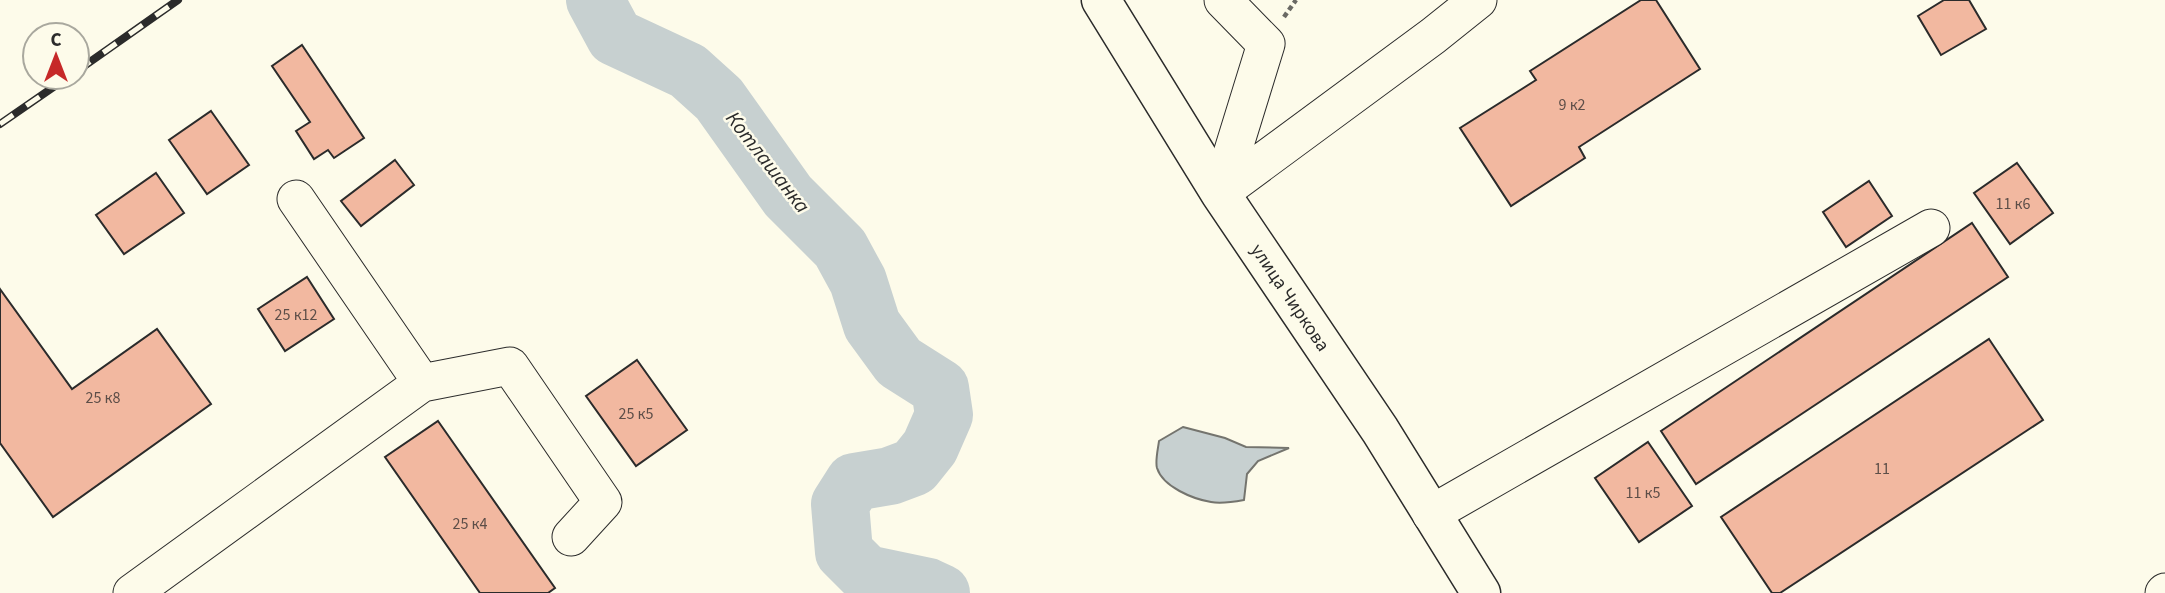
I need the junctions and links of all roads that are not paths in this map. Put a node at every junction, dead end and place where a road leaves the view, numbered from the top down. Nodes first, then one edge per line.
1 (1101, 0) edge
2 (1223, 0) edge
3 (1478, 0) edge
4 (1220, 193) junction
5 (296, 199) dead end
6 (1931, 228) dead end
7 (422, 383) junction
8 (1431, 514) junction
9 (571, 537) dead end
10 (132, 593) edge
11 (1481, 593) edge

1 - 4 main road, улица Чиркова
2 - 4 street
3 - 4 street
4 - 8 main road, улица Чиркова
5 - 7 street
6 - 8 street
7 - 9 street
7 - 10 street
8 - 11 main road, улица Чиркова

